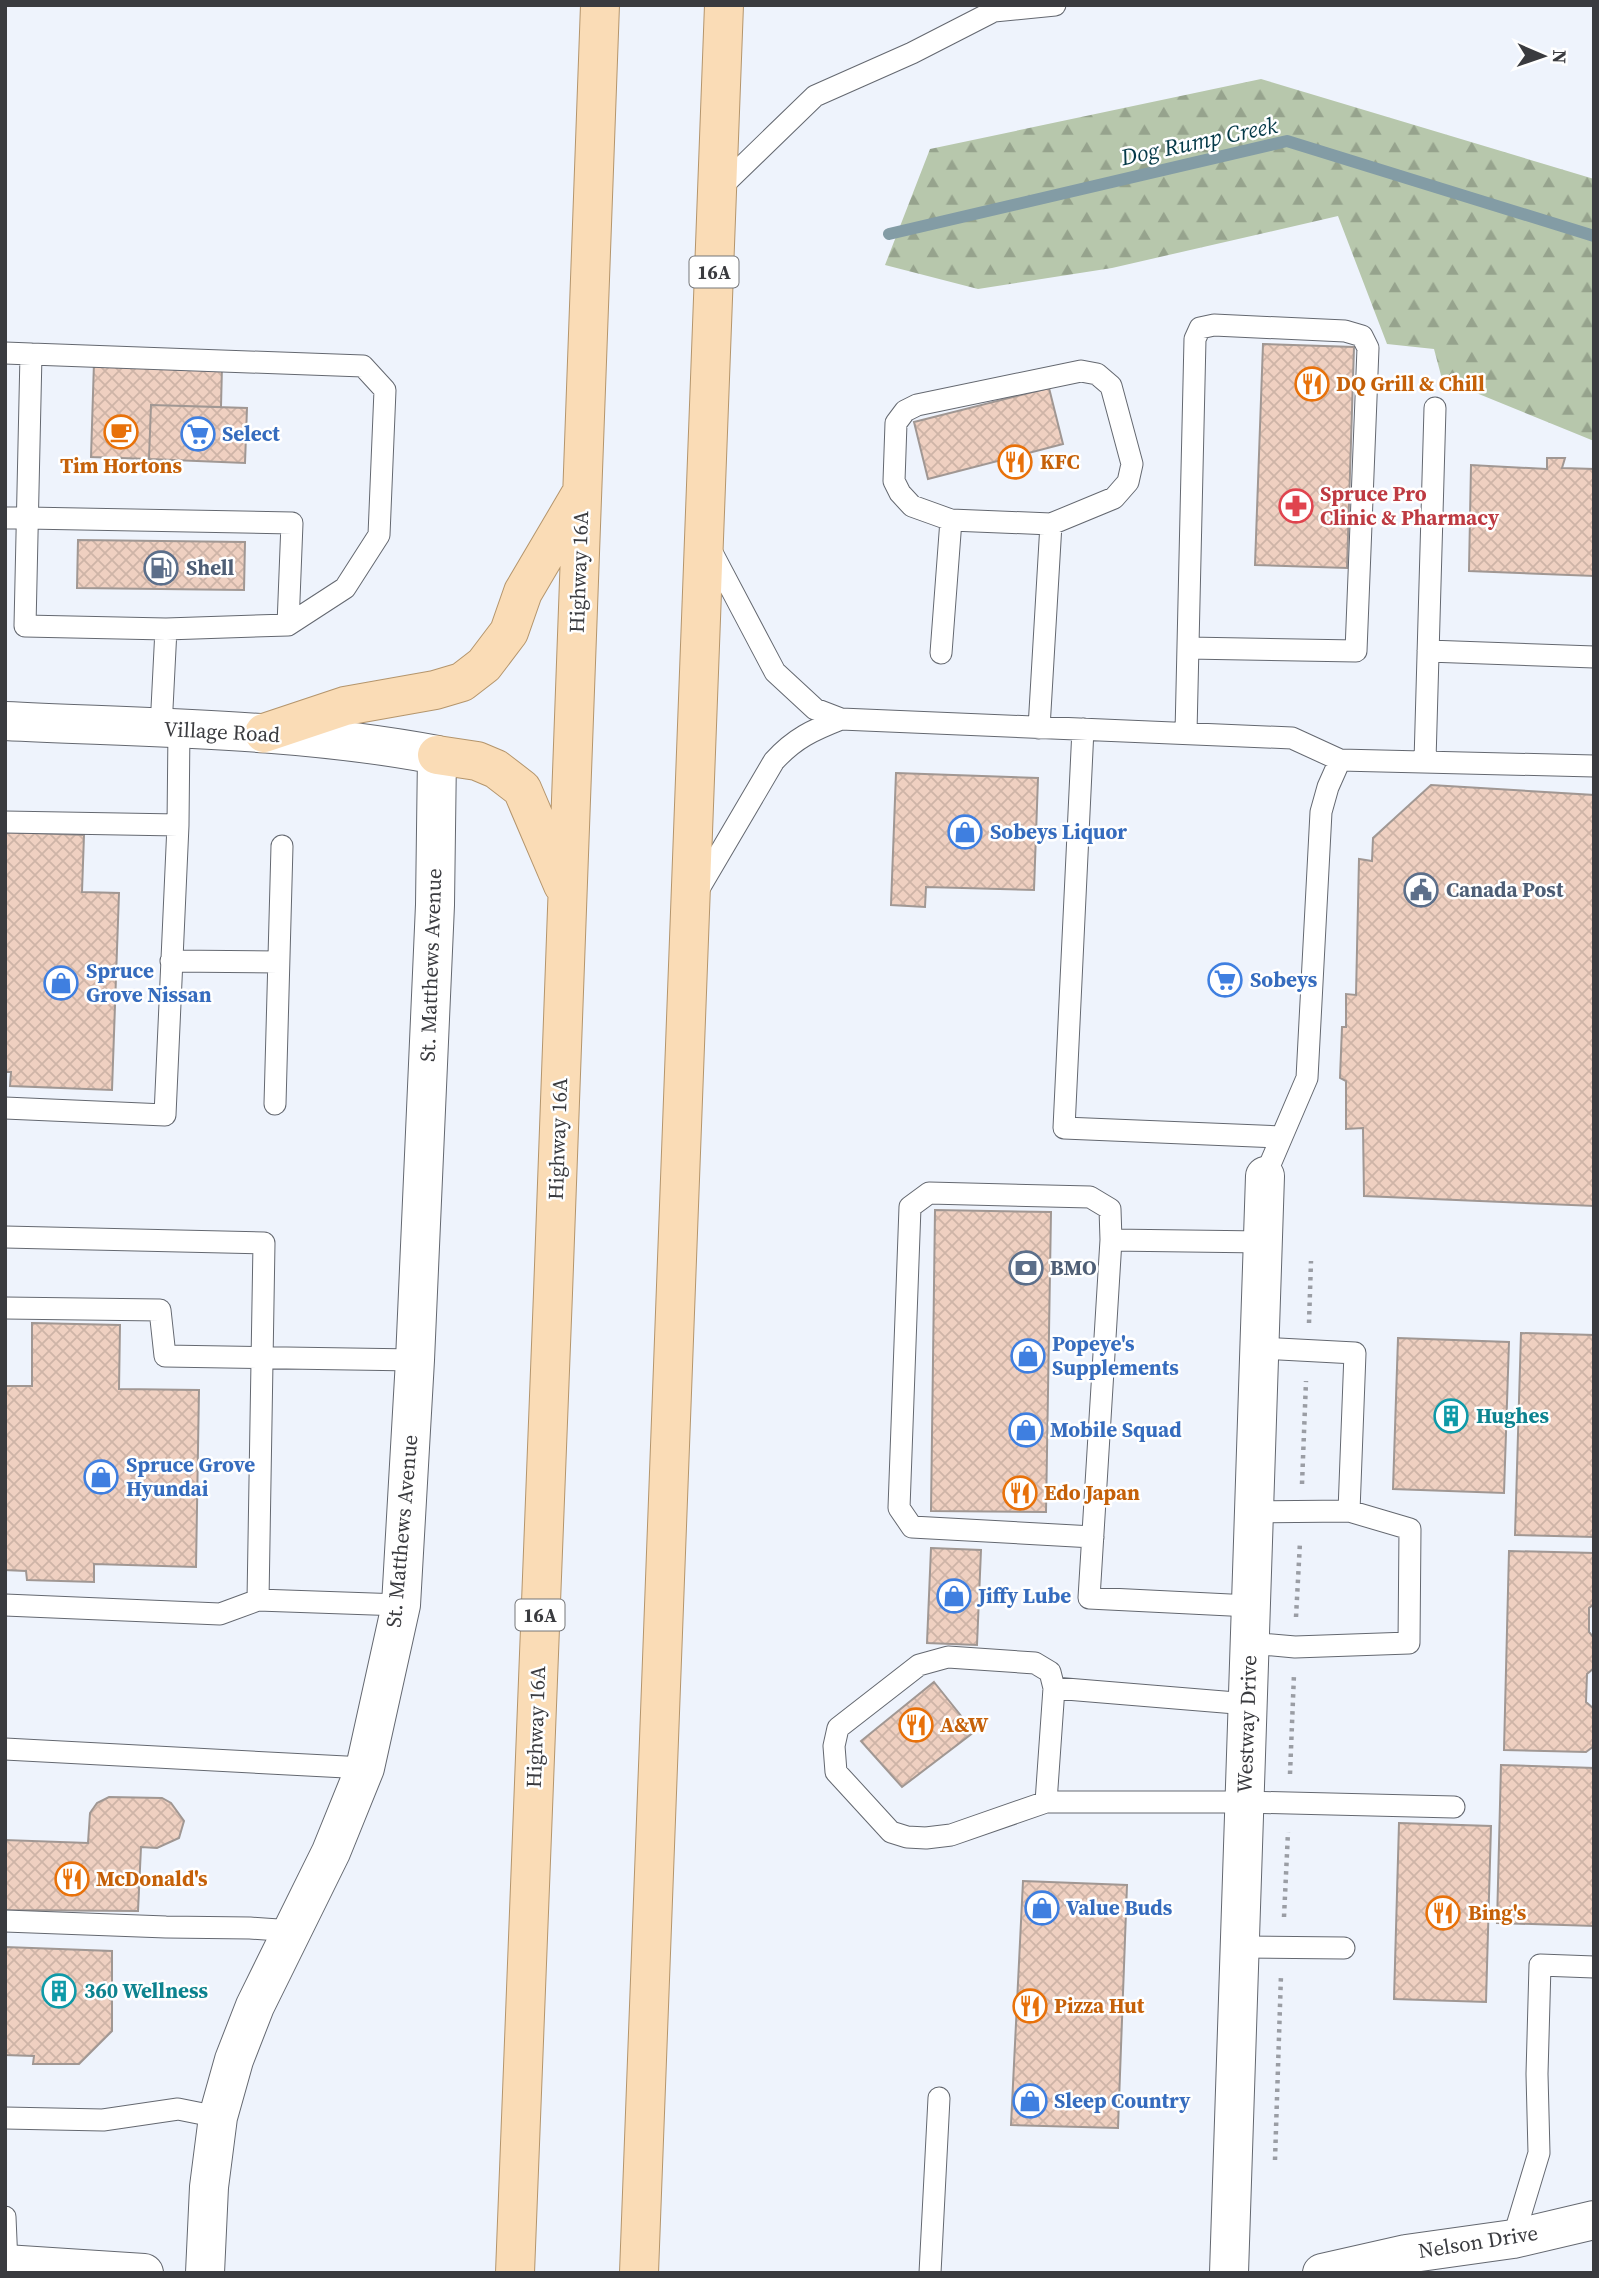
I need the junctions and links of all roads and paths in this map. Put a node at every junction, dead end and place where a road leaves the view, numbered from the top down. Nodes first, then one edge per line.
1 (600, 5) edge
2 (724, 5) edge
3 (1055, 5) edge
4 (992, 8) edge
5 (717, 191) junction
6 (5, 353) edge
7 (31, 354) junction
8 (1435, 408) dead end
9 (582, 492) junction
10 (5, 518) edge
11 (27, 518) junction
12 (951, 520) junction
13 (1051, 524) junction
14 (704, 538) junction
15 (288, 625) junction
16 (166, 629) junction
17 (1188, 648) junction
18 (1428, 651) junction
19 (941, 653) dead end
20 (1594, 657) edge
21 (842, 719) junction
22 (5, 721) edge
23 (1039, 727) junction
24 (170, 729) junction
25 (1083, 729) junction
26 (264, 733) junction
27 (1186, 733) junction
28 (437, 755) junction
29 (1340, 760) junction
30 (1425, 761) junction
31 (1594, 766) edge
32 (5, 822) edge
33 (178, 825) junction
34 (282, 846) dead end
35 (567, 895) junction
36 (691, 903) junction
37 (171, 961) junction
38 (278, 962) junction
39 (275, 1104) dead end
40 (5, 1108) edge
41 (1281, 1137) junction
42 (1265, 1176) joint
43 (5, 1237) edge
44 (1111, 1240) junction
45 (1263, 1242) junction
46 (1311, 1261) dead end
47 (5, 1308) edge
48 (1259, 1348) junction
49 (1308, 1350) junction
50 (261, 1357) junction
51 (415, 1360) junction
52 (1254, 1511) junction
53 (1301, 1511) junction
54 (1349, 1511) junction
55 (1093, 1537) junction
56 (258, 1600) junction
57 (5, 1605) edge
58 (401, 1605) junction
59 (1250, 1625) junction
60 (1295, 1647) junction
61 (1054, 1688) junction
62 (1248, 1704) junction
63 (5, 1749) edge
64 (365, 1768) junction
65 (1046, 1802) junction
66 (1244, 1802) junction
67 (1289, 1803) junction
68 (1454, 1807) dead end
69 (5, 1921) edge
70 (293, 1931) junction
71 (1239, 1947) junction
72 (1282, 1948) junction
73 (1344, 1948) dead end
74 (1594, 1967) edge
75 (939, 2098) dead end
76 (218, 2117) junction
77 (5, 2118) edge
78 (1275, 2160) dead end
79 (5, 2217) edge
80 (1594, 2220) edge
81 (1513, 2239) junction
82 (6, 2264) edge
83 (144, 2273) edge
84 (205, 2273) edge
85 (514, 2273) edge
86 (639, 2273) edge
87 (930, 2273) edge
88 (1228, 2273) edge
89 (1322, 2273) edge

1 - 9 main road, Highway 16A / 16A
2 - 5 main road, 16A
3 - 4 lane
4 - 5 lane
5 - 14 main road, 16A
6 - 7 lane
7 - 11 lane
7 - 15 lane
8 - 18 lane
9 - 26 main road
9 - 35 main road, Highway 16A / 16A
10 - 11 lane
11 - 15 lane
11 - 16 lane
12 - 13 lane
12 - 13 lane
12 - 19 lane
13 - 23 lane
14 - 21 lane
14 - 36 main road, 16A
15 - 16 lane
16 - 24 lane
17 - 17 lane
17 - 27 lane
18 - 20 lane
18 - 30 lane
21 - 23 lane
21 - 36 lane
22 - 24 street, Village Road
23 - 25 lane
24 - 26 street, Village Road
24 - 33 lane
25 - 27 lane
25 - 41 lane
26 - 28 street, Village Road
27 - 29 lane
28 - 35 main road
28 - 51 street, St. Matthews Avenue
29 - 30 lane
29 - 41 lane
30 - 31 lane
32 - 33 lane
33 - 37 lane
34 - 38 lane
35 - 85 main road, Highway 16A / 16A
36 - 86 main road, 16A
37 - 38 lane
37 - 40 lane
38 - 39 lane
41 - 42 lane
42 - 45 street, Westway Drive
43 - 50 lane
44 - 45 lane
44 - 55 lane
44 - 55 lane
45 - 48 street, Westway Drive
46 - 49 path
47 - 50 lane
48 - 49 lane
48 - 52 street, Westway Drive
49 - 53 path
49 - 54 lane
50 - 51 lane
50 - 56 lane
51 - 58 street, St. Matthews Avenue
52 - 53 lane
52 - 59 street, Westway Drive
53 - 54 lane
53 - 60 path
54 - 60 lane
55 - 59 lane
56 - 57 lane
56 - 58 lane
58 - 64 street, St. Matthews Avenue
59 - 60 lane
59 - 62 street, Westway Drive
60 - 67 path
61 - 62 lane
61 - 65 lane
61 - 65 lane
62 - 66 street, Westway Drive
63 - 64 lane
64 - 70 street, St. Matthews Avenue
65 - 66 lane
66 - 67 lane
66 - 71 street, Westway Drive
67 - 68 lane
67 - 72 path
69 - 70 lane
70 - 76 street, St. Matthews Avenue
71 - 72 lane
71 - 88 street, Westway Drive
72 - 73 lane
72 - 78 path
74 - 81 lane
75 - 87 lane
76 - 77 lane
76 - 84 street, St. Matthews Avenue
79 - 82 lane
80 - 81 street, Nelson Drive
81 - 89 street, Nelson Drive
82 - 83 street

